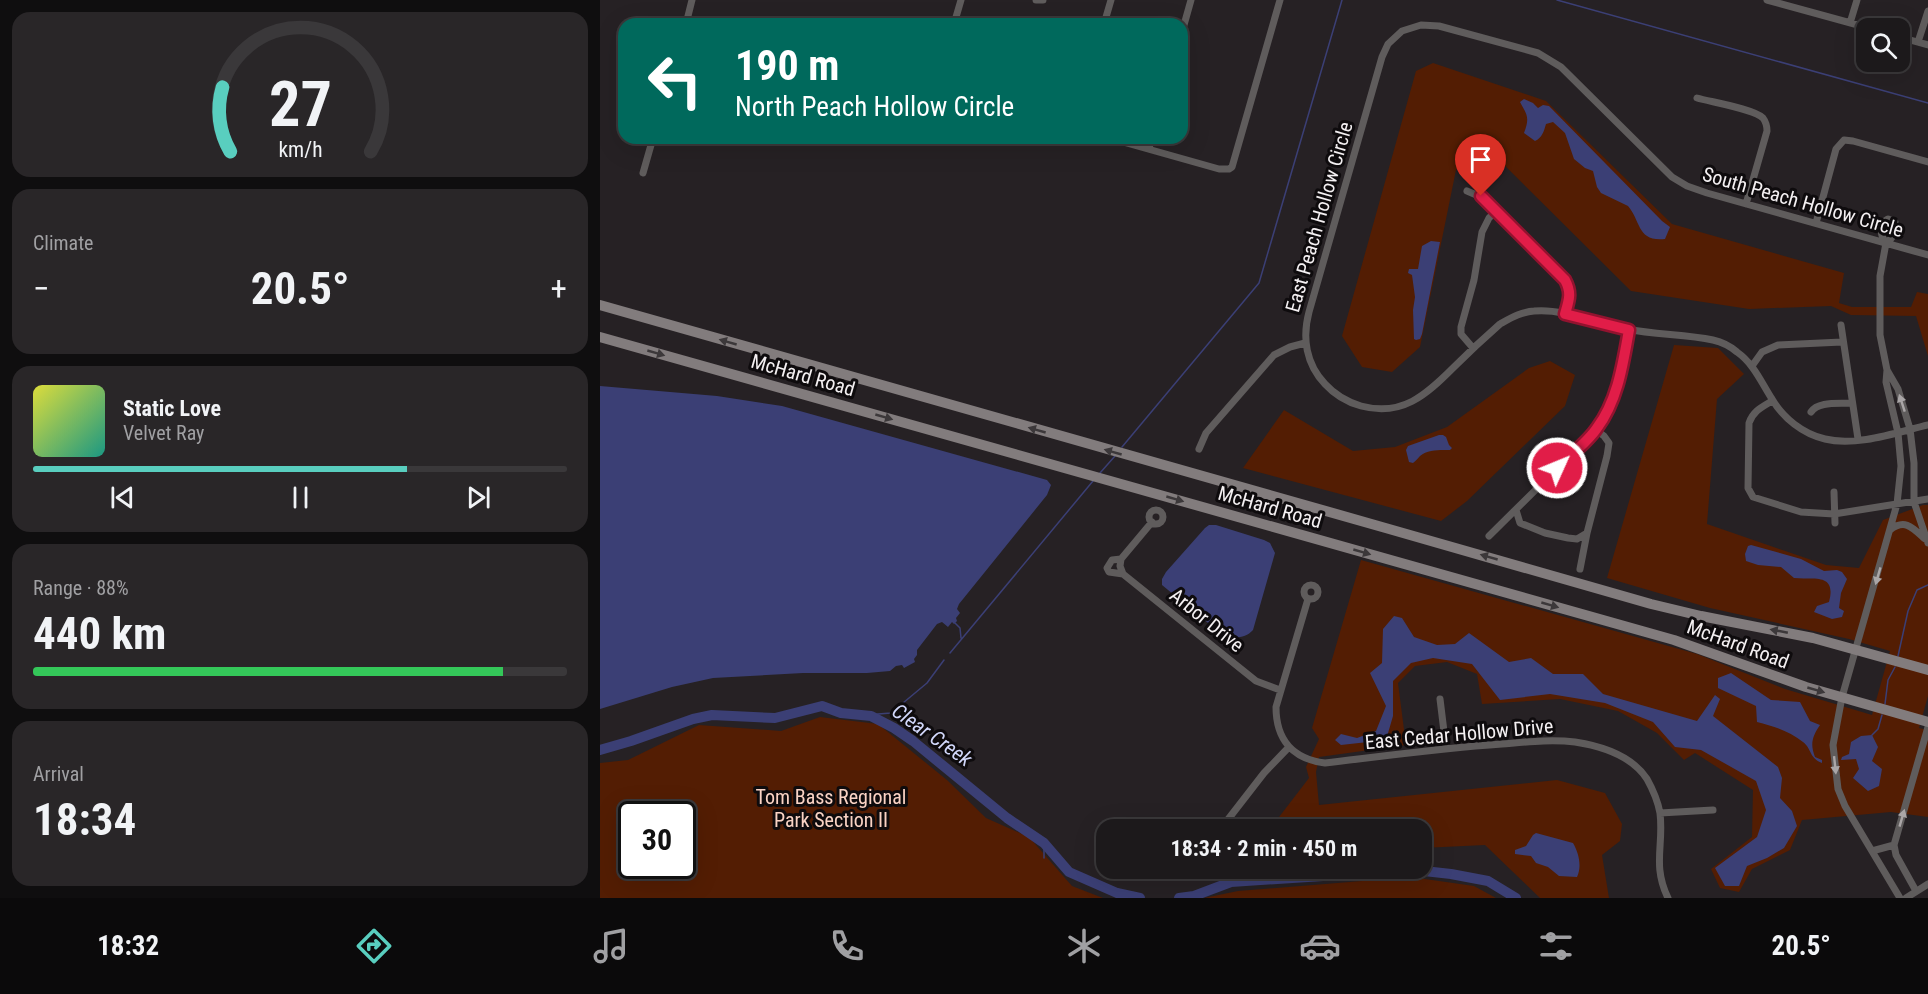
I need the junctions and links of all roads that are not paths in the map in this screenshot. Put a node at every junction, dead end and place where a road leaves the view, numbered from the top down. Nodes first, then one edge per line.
1 (692, 0) edge
2 (961, 0) edge
3 (1036, 0) edge
4 (1043, 0) edge
5 (1111, 0) edge
6 (1191, 0) edge
7 (1280, 0) edge
8 (1767, 0) edge
9 (1857, 0) edge
10 (1928, 11) edge
11 (688, 18) edge
12 (956, 18) edge
13 (1106, 18) edge
14 (1186, 18) edge
15 (1850, 23) junction
16 (1856, 25) edge
17 (1402, 31) joint
18 (1910, 40) edge
19 (1918, 42) junction
20 (1928, 45) edge
21 (1697, 98) dead end
22 (651, 144) edge
23 (1132, 144) edge
24 (1150, 144) edge
25 (1149, 148) junction
26 (1928, 162) edge
27 (644, 173) dead end
28 (1467, 190) dead end
29 (1746, 204) junction
30 (1495, 212) junction
31 (1816, 223) junction
32 (1886, 243) junction
33 (1928, 255) edge
34 (600, 305) edge
35 (1565, 314) junction
36 (1840, 325) dead end
37 (1629, 330) junction
38 (600, 337) edge
39 (1842, 342) junction
40 (1305, 343) junction
41 (1473, 348) junction
42 (1752, 366) junction
43 (1887, 370) junction
44 (1772, 400) junction
45 (1851, 403) junction
46 (1811, 412) dead end
47 (1928, 425) edge
48 (1910, 429) junction
49 (1596, 430) junction
50 (1898, 433) junction
51 (1858, 439) junction
52 (1199, 449) dead end
53 (1834, 492) dead end
54 (1928, 500) edge
55 (1914, 502) junction
56 (1897, 504) junction
57 (1516, 510) junction
58 (1834, 514) junction
59 (1152, 522) dead end
60 (1835, 523) dead end
61 (1890, 530) junction
62 (1587, 533) junction
63 (1490, 536) dead end
64 (1927, 542) edge
65 (1580, 569) dead end
66 (1308, 599) dead end
67 (1857, 650) junction
68 (1928, 670) edge
69 (1280, 690) junction
70 (1842, 697) junction
71 (1440, 699) dead end
72 (1928, 724) edge
73 (1289, 747) junction
74 (1446, 748) junction
75 (1713, 810) dead end
76 (1660, 813) junction
77 (1228, 819) edge
78 (1894, 845) junction
79 (1872, 851) junction
80 (1928, 884) edge
81 (1916, 891) junction
82 (1668, 898) edge
83 (1900, 898) edge
84 (1906, 898) edge

1 - 11 street
2 - 12 street
3 - 4 street
5 - 13 street
6 - 14 street
7 - 25 street
8 - 15 street
9 - 15 street
10 - 19 street
15 - 16 street
17 - 29 street, South Peach Hollow Circle
17 - 40 street, East Peach Hollow Circle
18 - 19 street
19 - 20 street
21 - 29 street
22 - 27 street
23 - 25 street
24 - 25 street
26 - 31 street
28 - 30 street
29 - 31 street, South Peach Hollow Circle
30 - 35 street
30 - 41 street
31 - 32 street, South Peach Hollow Circle
32 - 33 street, South Peach Hollow Circle
32 - 43 street
67 -> 34 main road, McHard Road
35 - 37 street, East Peach Hollow Circle
35 - 41 street, East Peach Hollow Circle
36 - 39 street
37 - 42 street, East Peach Hollow Circle
37 - 49 street
38 -> 70 main road, McHard Road
39 - 42 street
39 - 45 street
40 - 41 street, East Peach Hollow Circle
40 - 52 street
42 - 44 street, East Peach Hollow Circle
48 -> 43 street
43 - 50 street
44 - 51 street, East Peach Hollow Circle
44 - 58 street
45 - 46 street
45 - 51 street
47 - 48 street, East Peach Hollow Circle
48 - 50 street, East Peach Hollow Circle
48 - 55 street
49 - 57 street
49 - 62 street
50 - 51 street, East Peach Hollow Circle
50 - 56 street
53 - 58 street
54 - 55 street
55 - 56 street
55 - 64 street
56 - 58 street
56 - 61 street
57 - 62 street
57 - 63 street
58 - 60 street
59 - 69 street, Arbor Drive
61 - 64 street
61 -> 67 street
62 - 65 street
66 - 69 street
67 - 68 main road, McHard Road
67 - 70 street
69 - 73 street
70 - 72 main road, McHard Road
70 -> 79 street
71 - 74 street
78 -> 72 street
73 - 74 street, East Cedar Hollow Drive
73 - 77 street
74 - 76 street, East Cedar Hollow Drive
75 - 76 street
76 - 82 street, East Cedar Hollow Drive
78 - 79 street
78 - 81 street
79 - 83 street
80 - 81 street
81 - 84 street

